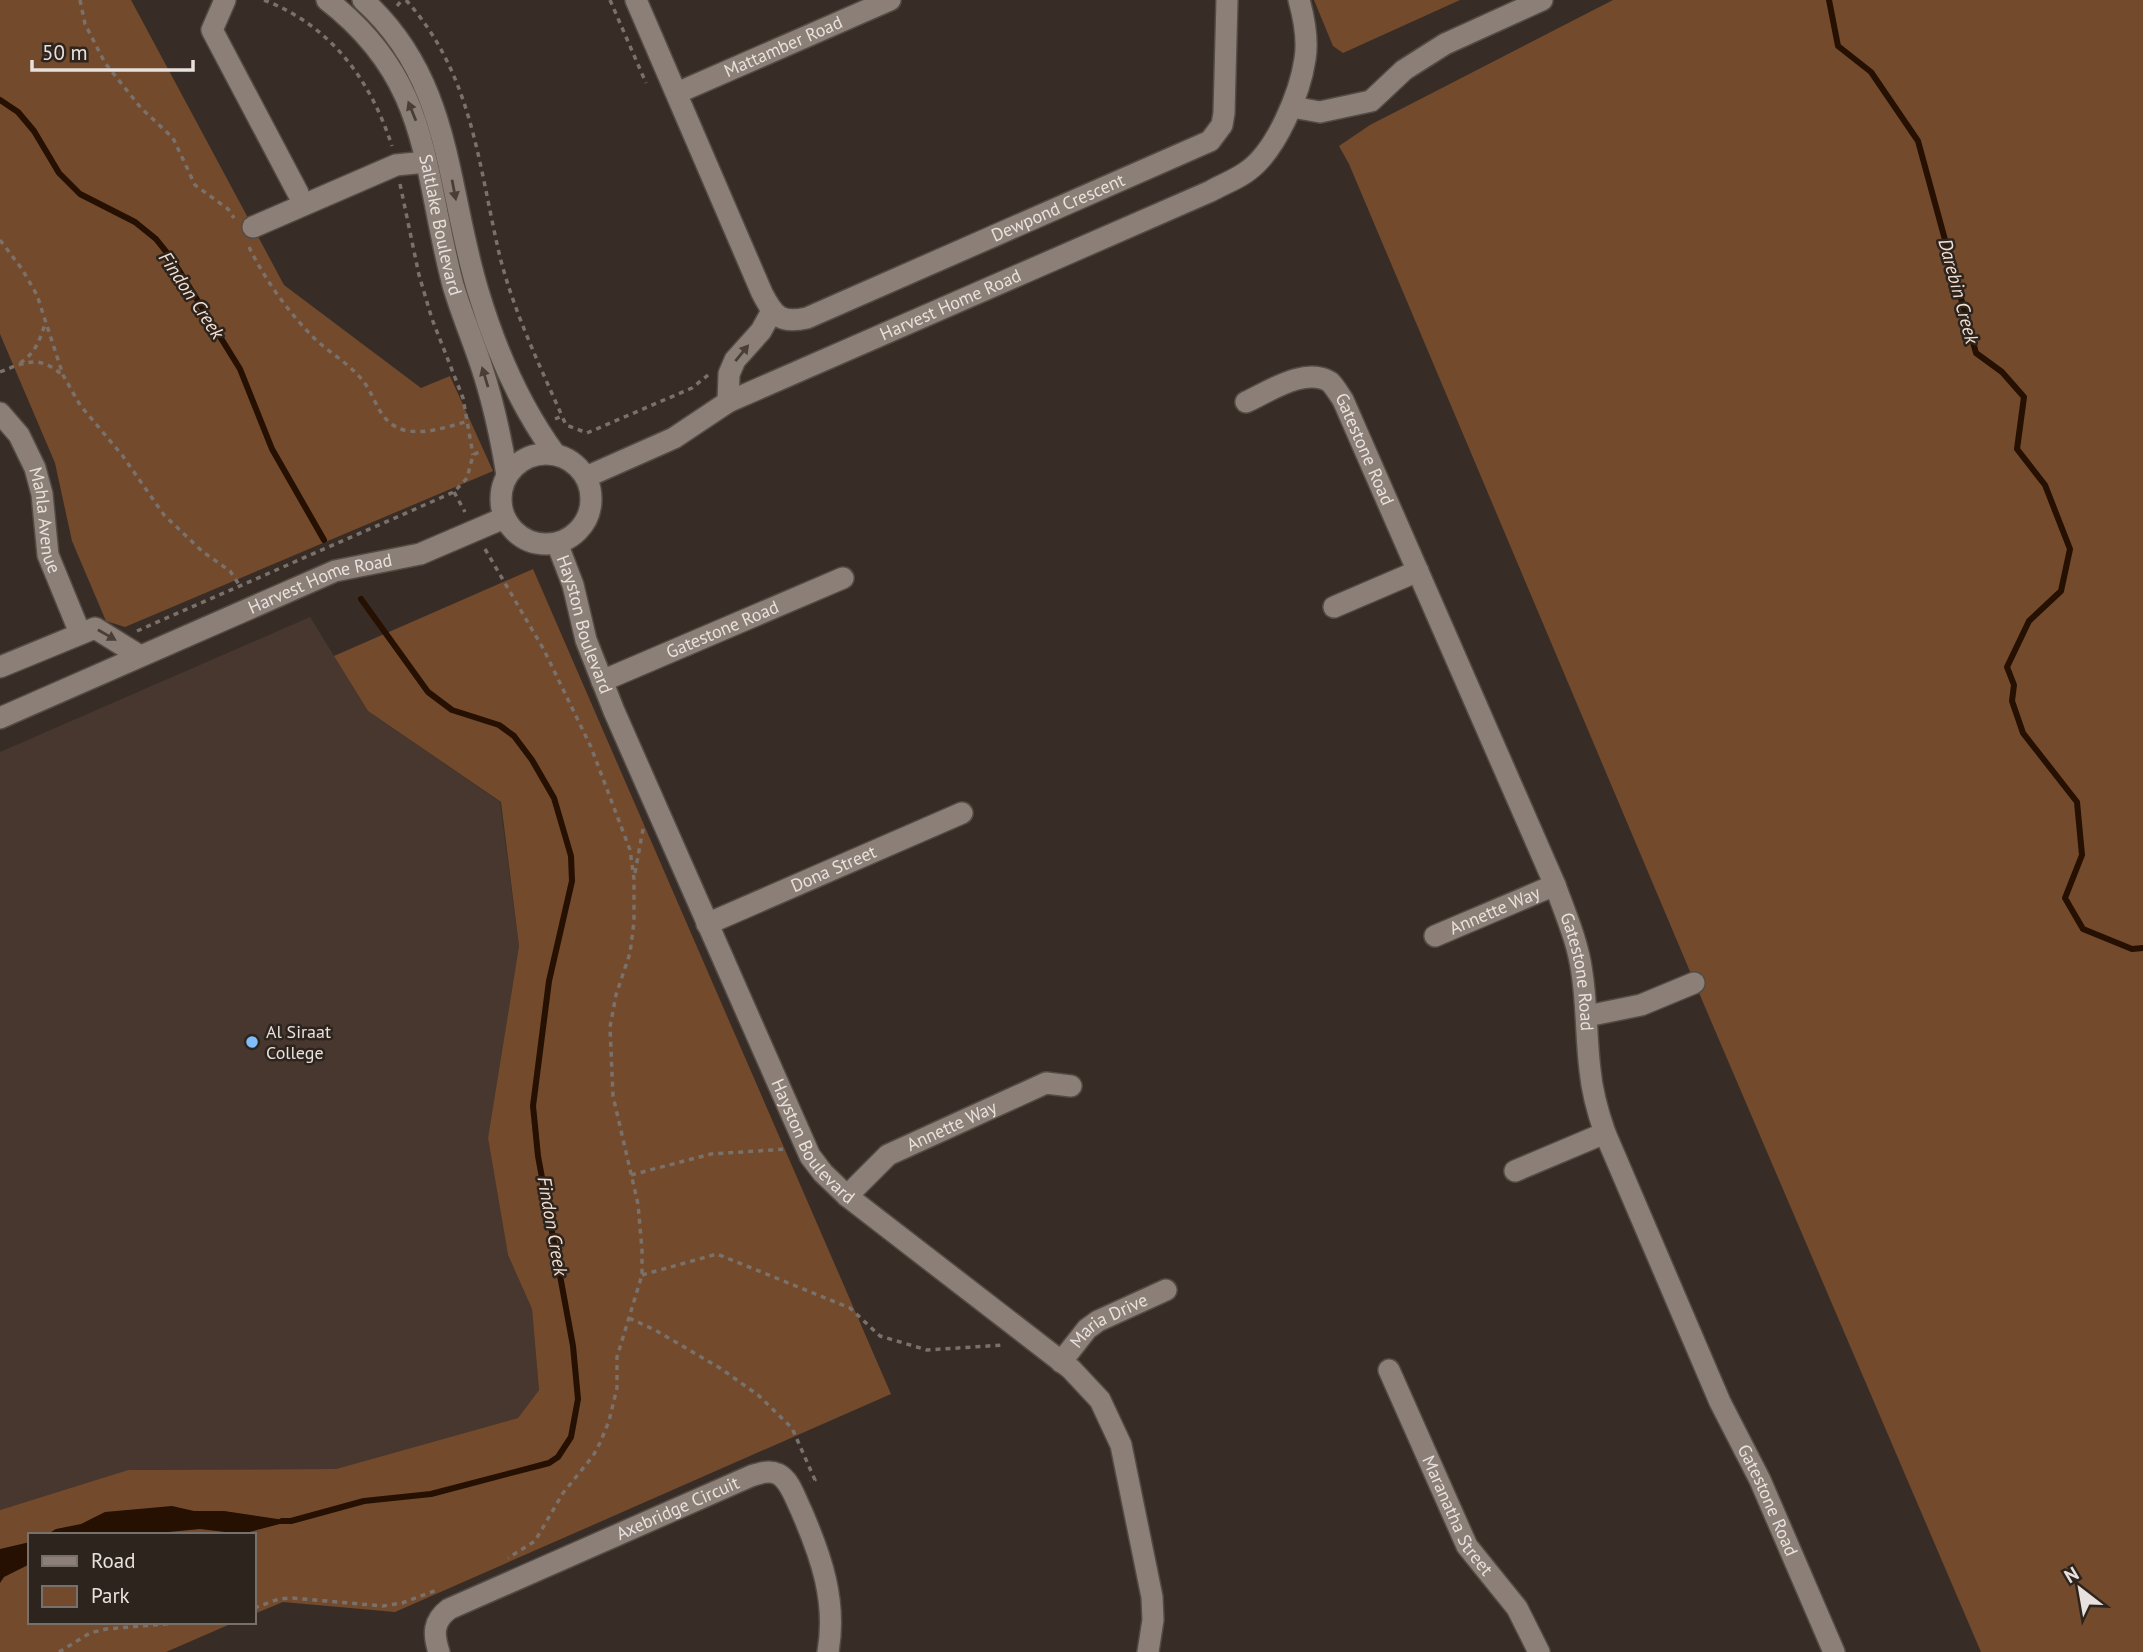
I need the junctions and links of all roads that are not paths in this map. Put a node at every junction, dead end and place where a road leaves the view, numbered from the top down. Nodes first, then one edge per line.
1 (225, 0) edge
2 (327, 0) edge
3 (636, 0) edge
4 (890, 0) edge
5 (1227, 0) edge
6 (1299, 0) edge
7 (1542, 0) edge
8 (365, 1) edge
9 (348, 17) junction
10 (677, 93) junction
11 (1292, 107) junction
12 (426, 162) junction
13 (298, 193) dead end
14 (253, 228) dead end
15 (772, 312) junction
16 (728, 402) junction
17 (1246, 402) dead end
18 (0, 413) edge
19 (555, 454) junction
20 (507, 475) junction
21 (586, 477) junction
22 (504, 518) junction
23 (557, 543) junction
24 (1418, 571) junction
25 (843, 578) dead end
26 (1334, 607) dead end
27 (80, 633) junction
28 (140, 656) junction
29 (0, 667) edge
30 (602, 681) junction
31 (0, 718) edge
32 (962, 814) dead end
33 (1555, 885) junction
34 (707, 924) junction
35 (1435, 936) dead end
36 (1695, 983) dead end
37 (1587, 1016) junction
38 (1071, 1086) dead end
39 (1605, 1133) junction
40 (1516, 1171) dead end
41 (847, 1196) junction
42 (1166, 1290) dead end
43 (1061, 1362) junction
44 (1389, 1370) dead end
45 (439, 1652) edge
46 (828, 1652) edge
47 (1148, 1652) edge
48 (1539, 1652) edge
49 (1834, 1652) edge

1 - 13 street
2 - 9 street, Saltlake Boulevard
3 - 10 street
4 - 10 street, Mattamber Road
5 - 15 street, Dewpond Crescent
6 - 11 street, Harvest Home Road
7 - 11 street
8 - 9 street
8 -> 19 street, Saltlake Boulevard
12 -> 9 street, Saltlake Boulevard
10 - 15 street
11 - 16 street, Harvest Home Road
12 - 14 street
20 -> 12 street, Saltlake Boulevard
16 -> 15 street
16 - 21 street, Harvest Home Road
17 - 24 street, Gatestone Road
18 - 27 street, Mahla Avenue
19 - 20 street
19 - 21 street
20 - 22 street
21 - 23 street
22 - 23 street
22 - 28 street, Harvest Home Road
23 - 30 street, Hayston Boulevard
24 - 26 street
24 - 33 street, Gatestone Road
25 - 30 street, Gatestone Road
27 -> 28 street
27 - 29 street
28 - 31 street, Harvest Home Road
30 - 34 street, Hayston Boulevard
32 - 34 street, Dona Street
33 - 35 street, Annette Way
33 - 37 street, Gatestone Road
34 - 41 street, Hayston Boulevard
36 - 37 street
37 - 39 street, Gatestone Road
38 - 41 street, Annette Way
39 - 40 street
39 - 49 street, Gatestone Road
41 - 43 street, Hayston Boulevard
42 - 43 street, Maria Drive
43 - 47 street, Hayston Boulevard
44 - 48 street, Maranatha Street
45 - 46 street, Axebridge Circuit

